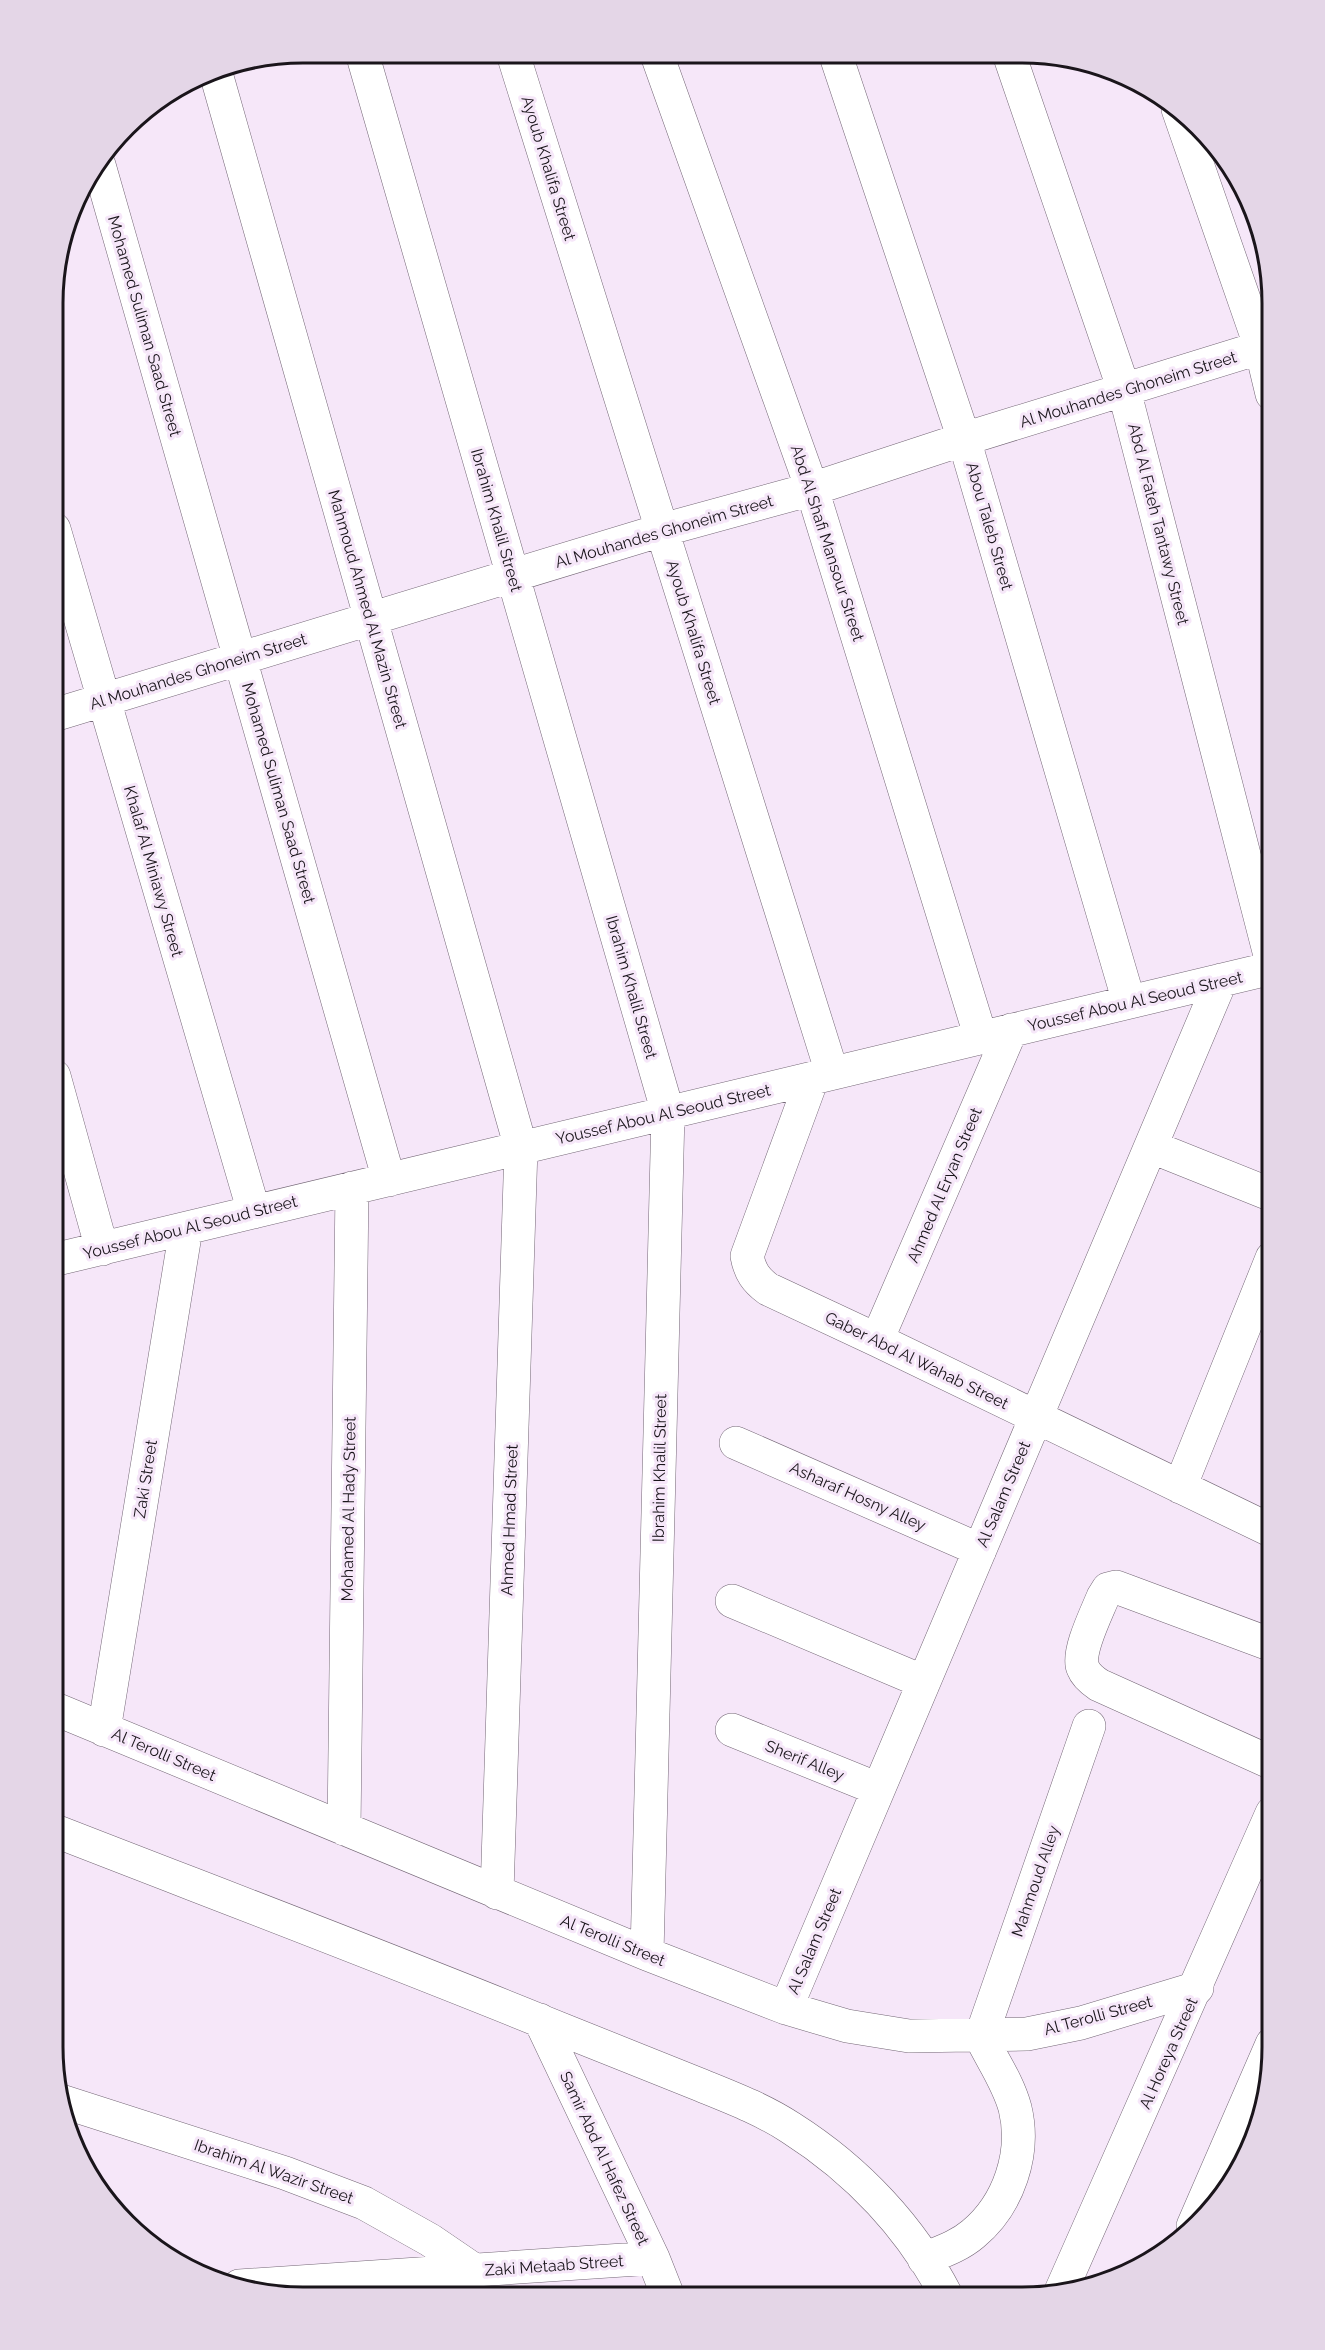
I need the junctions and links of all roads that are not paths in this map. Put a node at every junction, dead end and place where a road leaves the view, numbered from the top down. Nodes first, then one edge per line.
1 (365, 63) edge
2 (516, 63) edge
3 (660, 63) edge
4 (838, 63) edge
5 (1012, 63) edge
6 (218, 79) edge
7 (1186, 128) edge
8 (101, 173) edge
9 (1262, 333) edge
10 (1262, 348) edge
11 (1124, 390) junction
12 (964, 439) junction
13 (812, 489) junction
14 (662, 530) junction
15 (63, 560) edge
16 (512, 576) junction
17 (371, 619) junction
18 (240, 658) junction
19 (104, 700) junction
20 (63, 712) edge
21 (1262, 924) edge
22 (1262, 970) edge
23 (1221, 980) junction
24 (1129, 1002) junction
25 (996, 1034) junction
26 (822, 1076) junction
27 (63, 1108) edge
28 (668, 1113) junction
29 (1152, 1147) junction
30 (521, 1148) junction
31 (389, 1180) junction
32 (352, 1188) junction
33 (1262, 1190) edge
34 (254, 1212) junction
35 (186, 1229) junction
36 (102, 1249) junction
37 (63, 1258) edge
38 (1262, 1283) edge
39 (877, 1340) junction
40 (1035, 1417) junction
41 (736, 1443) dead end
42 (1180, 1487) junction
43 (1262, 1527) edge
44 (980, 1550) junction
45 (732, 1601) dead end
46 (1262, 1641) edge
47 (924, 1682) junction
48 (63, 1712) edge
49 (1089, 1726) dead end
50 (104, 1730) junction
51 (732, 1730) dead end
52 (1262, 1758) edge
53 (878, 1789) junction
54 (344, 1829) junction
55 (63, 1834) edge
56 (1262, 1836) edge
57 (497, 1893) junction
58 (647, 1954) junction
59 (1197, 1988) junction
60 (786, 2008) junction
61 (540, 2020) junction
62 (981, 2037) junction
63 (1258, 2091) edge
64 (70, 2103) edge
65 (1250, 2116) edge
66 (1222, 2180) edge
67 (653, 2258) junction
68 (924, 2259) junction
69 (474, 2270) junction
70 (1065, 2283) edge
71 (267, 2284) edge
72 (664, 2287) edge
73 (941, 2287) edge

1 - 16 street, Ibrahim Khalil Street
2 - 14 street, Ayoub Khalifa Street
3 - 13 street, Abd Al Shafi Mansour Street
4 - 12 street, Abou Taleb Street
5 - 11 street, Abd Al Fateh Tantawy Street
6 - 17 street, Mahmoud Ahmed Al Mazin Street
7 - 9 street
8 - 18 street, Mohamed Suliman Saad Street
10 - 11 street, Al Mouhandes Ghoneim Street
11 - 12 street, Al Mouhandes Ghoneim Street
11 - 21 street, Abd Al Fateh Tantawy Street
12 - 13 street, Al Mouhandes Ghoneim Street
12 - 24 street, Abou Taleb Street
13 - 14 street, Al Mouhandes Ghoneim Street
13 - 25 street, Abd Al Shafi Mansour Street
14 - 16 street, Al Mouhandes Ghoneim Street
14 - 26 street, Ayoub Khalifa Street
15 - 19 street, Khalaf Al Miniawy Street
16 - 17 street, Al Mouhandes Ghoneim Street
16 - 28 street, Ibrahim Khalil Street
17 - 18 street, Al Mouhandes Ghoneim Street
17 - 30 street, Mahmoud Ahmed Al Mazin Street
18 - 19 street, Al Mouhandes Ghoneim Street
18 - 31 street, Mohamed Suliman Saad Street
19 - 20 street, Al Mouhandes Ghoneim Street
19 - 34 street, Khalaf Al Miniawy Street
22 - 23 street, Youssef Abou Al Seoud Street
23 - 24 street, Youssef Abou Al Seoud Street
23 - 29 street, Al Salam Street
24 - 25 street, Youssef Abou Al Seoud Street
25 - 26 street, Youssef Abou Al Seoud Street
25 - 39 street, Ahmed Al Eryan Street
26 - 28 street, Youssef Abou Al Seoud Street
26 - 39 street, Gaber Abd Al Wahab Street
27 - 36 street
28 - 30 street, Youssef Abou Al Seoud Street
28 - 58 street, Ibrahim Khalil Street
29 - 33 street
29 - 40 street, Al Salam Street
30 - 31 street, Youssef Abou Al Seoud Street
30 - 57 street, Ahmed Hmad Street
31 - 32 street, Youssef Abou Al Seoud Street
32 - 34 street, Youssef Abou Al Seoud Street
32 - 54 street, Mohamed Al Hady Street
34 - 35 street, Youssef Abou Al Seoud Street
35 - 36 street, Youssef Abou Al Seoud Street
35 - 50 street, Zaki Street
36 - 37 street, Youssef Abou Al Seoud Street
38 - 42 street
39 - 40 street, Gaber Abd Al Wahab Street
40 - 42 street, Gaber Abd Al Wahab Street
40 - 44 street, Al Salam Street
41 - 44 street, Asharaf Hosny Alley
42 - 43 street, Gaber Abd Al Wahab Street
44 - 47 street, Al Salam Street
45 - 47 street
46 - 52 street
47 - 53 street, Al Salam Street
48 - 50 street, Al Terolli Street
49 - 62 street, Mahmoud Alley
50 - 54 street, Al Terolli Street
51 - 53 street, Sherif Alley
53 - 60 street, Al Salam Street
54 - 57 street, Al Terolli Street
55 - 61 street
56 - 59 street, Al Horeya Street
57 - 58 street, Al Terolli Street
58 - 60 street, Al Terolli Street
59 - 62 street, Al Terolli Street
59 - 70 street, Al Horeya Street
60 - 62 street, Al Terolli Street
61 - 67 street, Samir Abd Al Hafez Street
61 - 68 street
62 - 68 street
63 - 65 street
64 - 69 street, Ibrahim Al Wazir Street
65 - 66 street
67 - 69 street, Zaki Metaab Street
67 - 72 street, Samir Abd Al Hafez Street
68 - 73 street
69 - 71 street, Zaki Metaab Street

